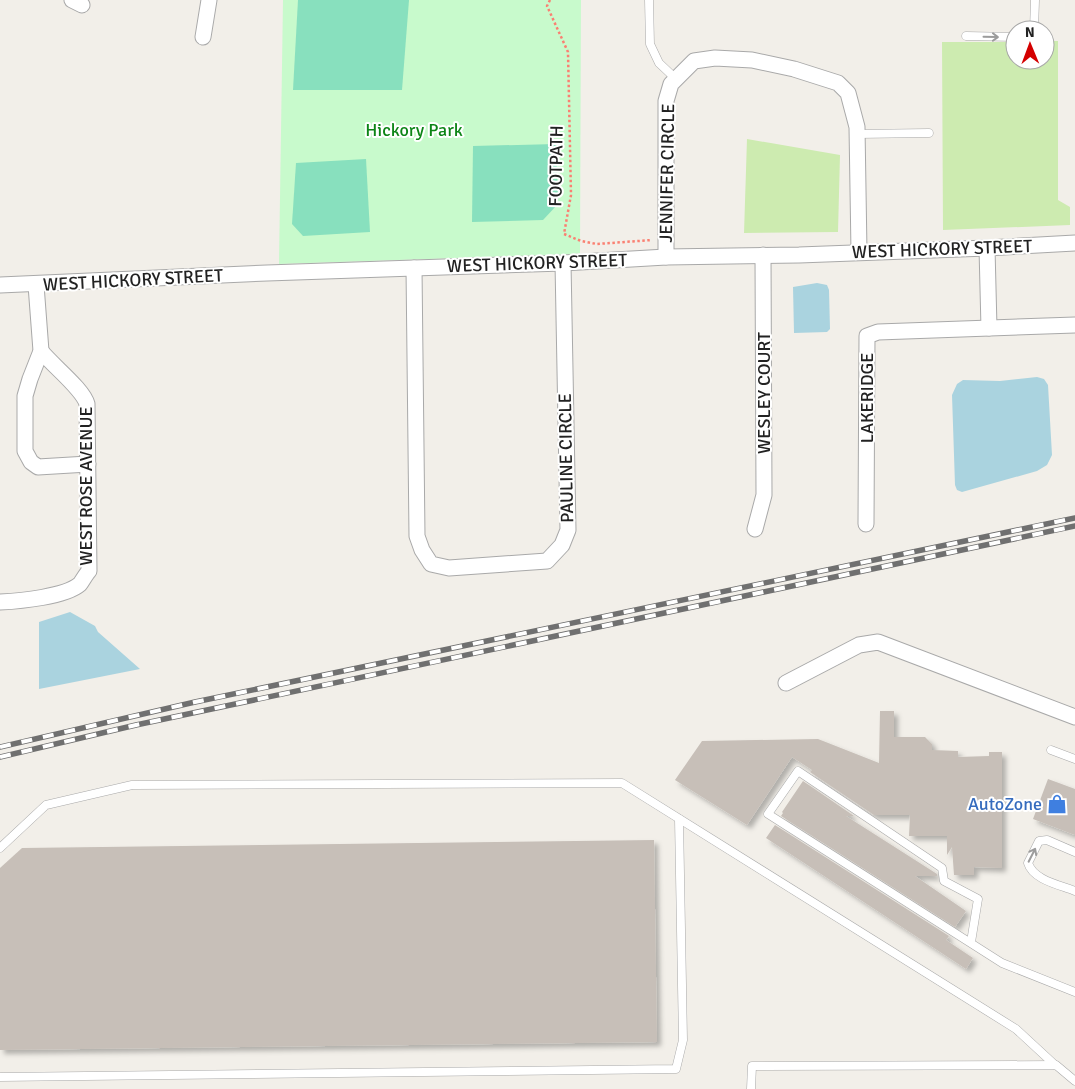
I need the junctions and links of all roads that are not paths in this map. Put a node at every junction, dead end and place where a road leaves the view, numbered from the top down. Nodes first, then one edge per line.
1 (209, 0) edge
2 (649, 0) edge
3 (1035, 0) edge
4 (1034, 20) edge
5 (203, 36) dead end
6 (966, 36) dead end
7 (1005, 37) edge
8 (676, 79) junction
9 (929, 133) dead end
10 (857, 134) junction
11 (1075, 243) edge
12 (987, 248) junction
13 (859, 252) junction
14 (763, 255) junction
15 (666, 257) junction
16 (564, 263) junction
17 (414, 268) junction
18 (0, 285) edge
19 (36, 285) junction
20 (1075, 325) edge
21 (989, 328) junction
22 (41, 351) junction
23 (88, 464) junction
24 (866, 524) dead end
25 (754, 529) dead end
26 (0, 602) edge
27 (786, 683) dead end
28 (1075, 717) edge
29 (1051, 750) dead end
30 (1075, 758) edge
31 (679, 819) junction
32 (0, 848) edge
33 (1075, 852) edge
34 (1075, 891) edge
35 (971, 942) junction
36 (1075, 992) edge
37 (1055, 1065) junction
38 (0, 1077) edge
39 (1075, 1081) edge
40 (751, 1089) edge

1 - 5 street
2 - 8 lane
3 - 4 lane
6 -> 7 lane
8 - 10 street, JENNIFER CIRCLE
8 - 15 street, JENNIFER CIRCLE
9 - 10 lane
10 - 13 street, JENNIFER CIRCLE
11 - 12 street, WEST HICKORY STREET
12 - 13 street, WEST HICKORY STREET
12 - 21 street
13 - 14 street, WEST HICKORY STREET
14 - 15 street, WEST HICKORY STREET
14 - 25 street, WESLEY COURT
15 - 16 street, WEST HICKORY STREET
16 - 17 street, WEST HICKORY STREET
16 - 17 street, PAULINE CIRCLE
17 - 19 street, WEST HICKORY STREET
18 - 19 street, WEST HICKORY STREET
19 - 22 street
20 - 21 street, LAKERIDGE
21 - 24 street, LAKERIDGE
22 - 23 street, WEST ROSE AVENUE
22 - 23 street
23 - 26 street, WEST ROSE AVENUE
27 - 28 street
29 - 30 lane
31 - 32 lane
31 - 37 lane
31 - 38 lane
34 -> 33 lane
35 - 35 lane
35 - 36 lane
37 - 39 lane
37 - 40 lane

